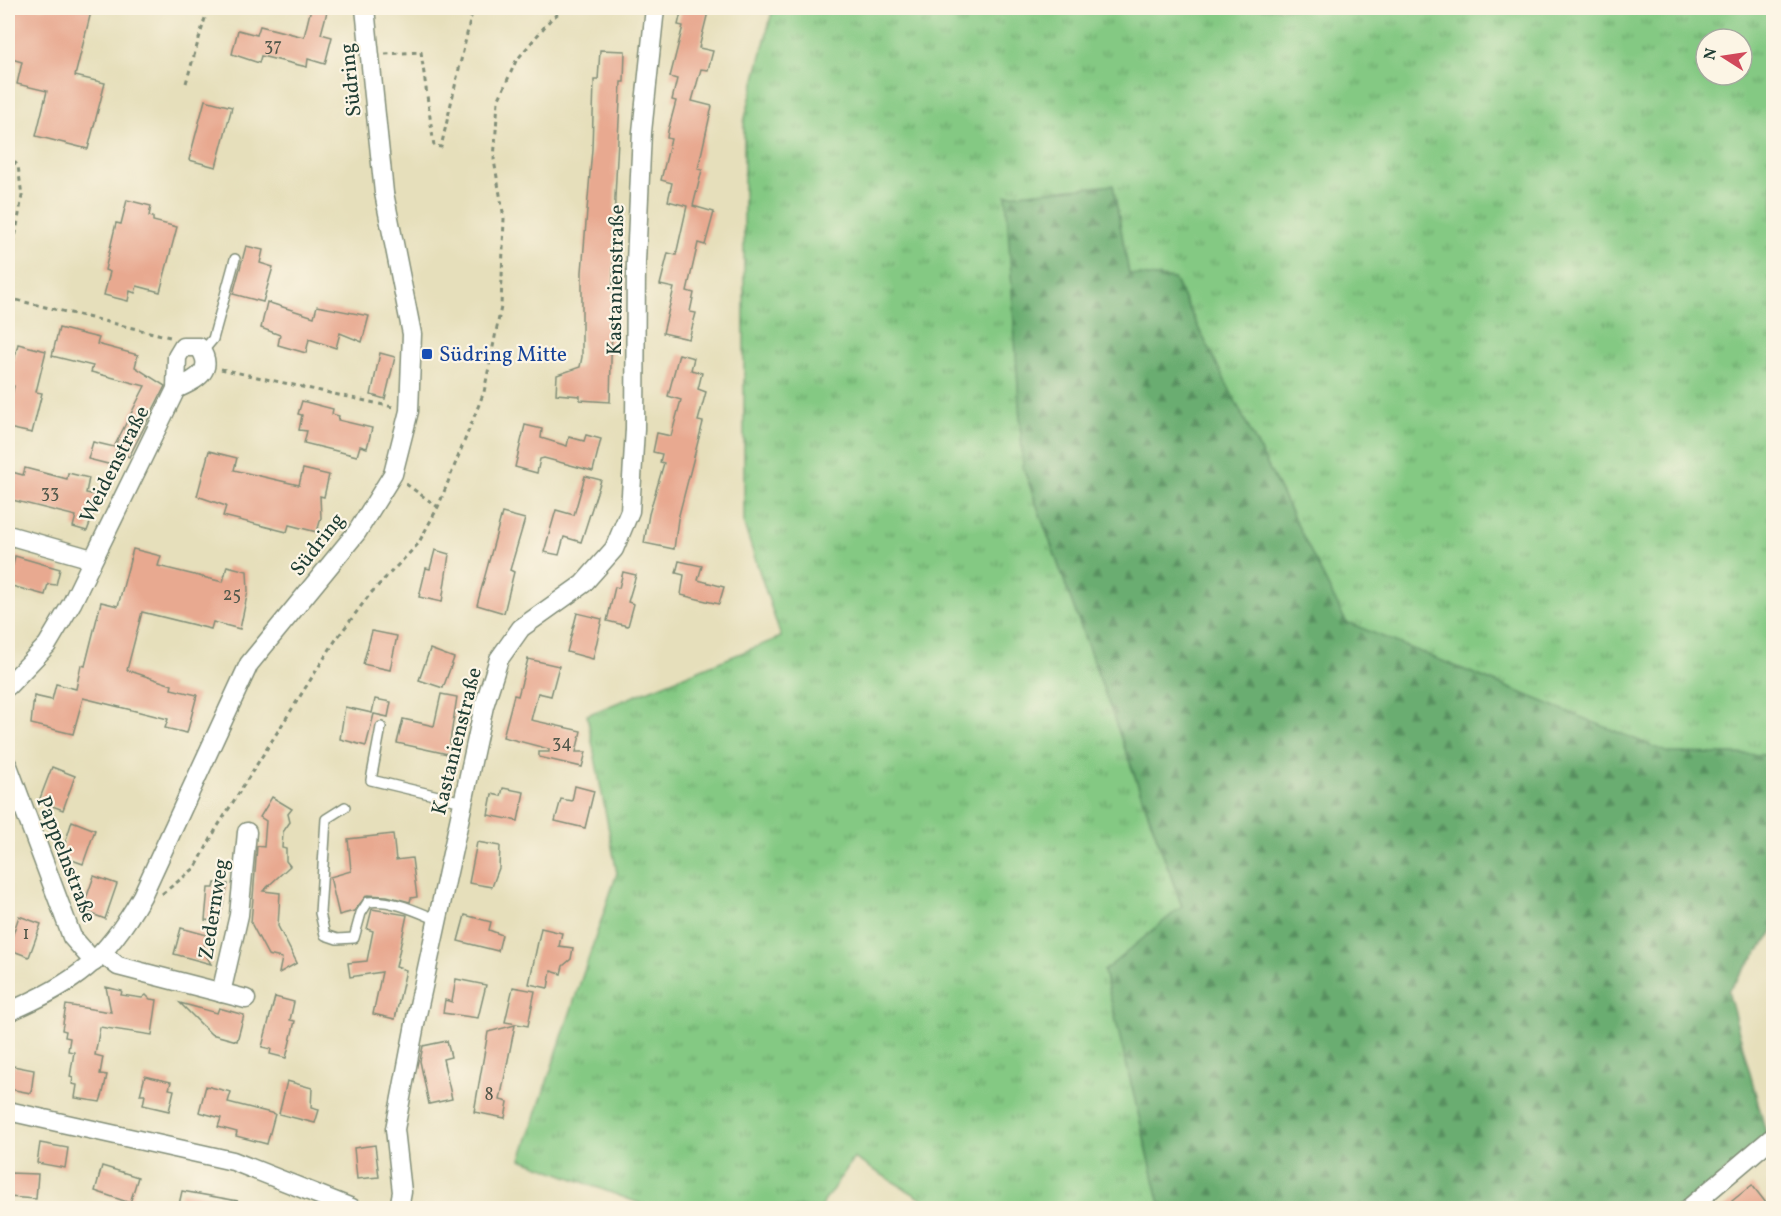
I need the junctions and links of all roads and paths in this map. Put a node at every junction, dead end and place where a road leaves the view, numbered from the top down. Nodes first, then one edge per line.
1 (208, 8) edge
2 (365, 8) edge
3 (473, 8) edge
4 (655, 8) edge
5 (370, 55) junction
6 (186, 83) dead end
7 (8, 154) edge
8 (235, 259) dead end
9 (8, 281) edge
10 (8, 298) edge
11 (183, 347) junction
12 (204, 359) junction
13 (176, 389) junction
14 (409, 411) junction
15 (393, 474) junction
16 (438, 507) dead end
17 (8, 536) edge
18 (92, 559) junction
19 (8, 686) edge
20 (381, 727) dead end
21 (8, 766) edge
22 (463, 802) junction
23 (345, 807) dead end
24 (247, 832) dead end
25 (438, 920) junction
26 (99, 958) junction
27 (221, 993) junction
28 (246, 999) dead end
29 (8, 1012) edge
30 (8, 1111) edge
31 (1773, 1136) edge
32 (352, 1209) edge
33 (399, 1209) edge
34 (1689, 1209) edge

1 - 6 path
2 - 5 street, Südring
3 - 5 path
4 - 22 street, Kastanienstraße
5 - 14 street, Südring
7 - 9 path
8 - 12 lane
10 - 11 path
11 - 12 street
11 - 13 street, Weidenstraße
12 - 13 street
12 - 14 path
13 - 18 street, Weidenstraße
14 - 15 street, Südring
15 - 16 path
15 - 26 street, Südring
17 - 18 street
18 - 19 street, Weidenstraße
20 - 22 lane
21 - 26 street, Pappelnstraße
22 - 25 street, Kastanienstraße
23 - 25 lane
24 - 27 street, Zedernweg
25 - 33 street, Kastanienstraße
26 - 27 street, Zedernweg
26 - 29 street, Südring
27 - 28 street, Zedernweg
30 - 32 street
31 - 34 street

